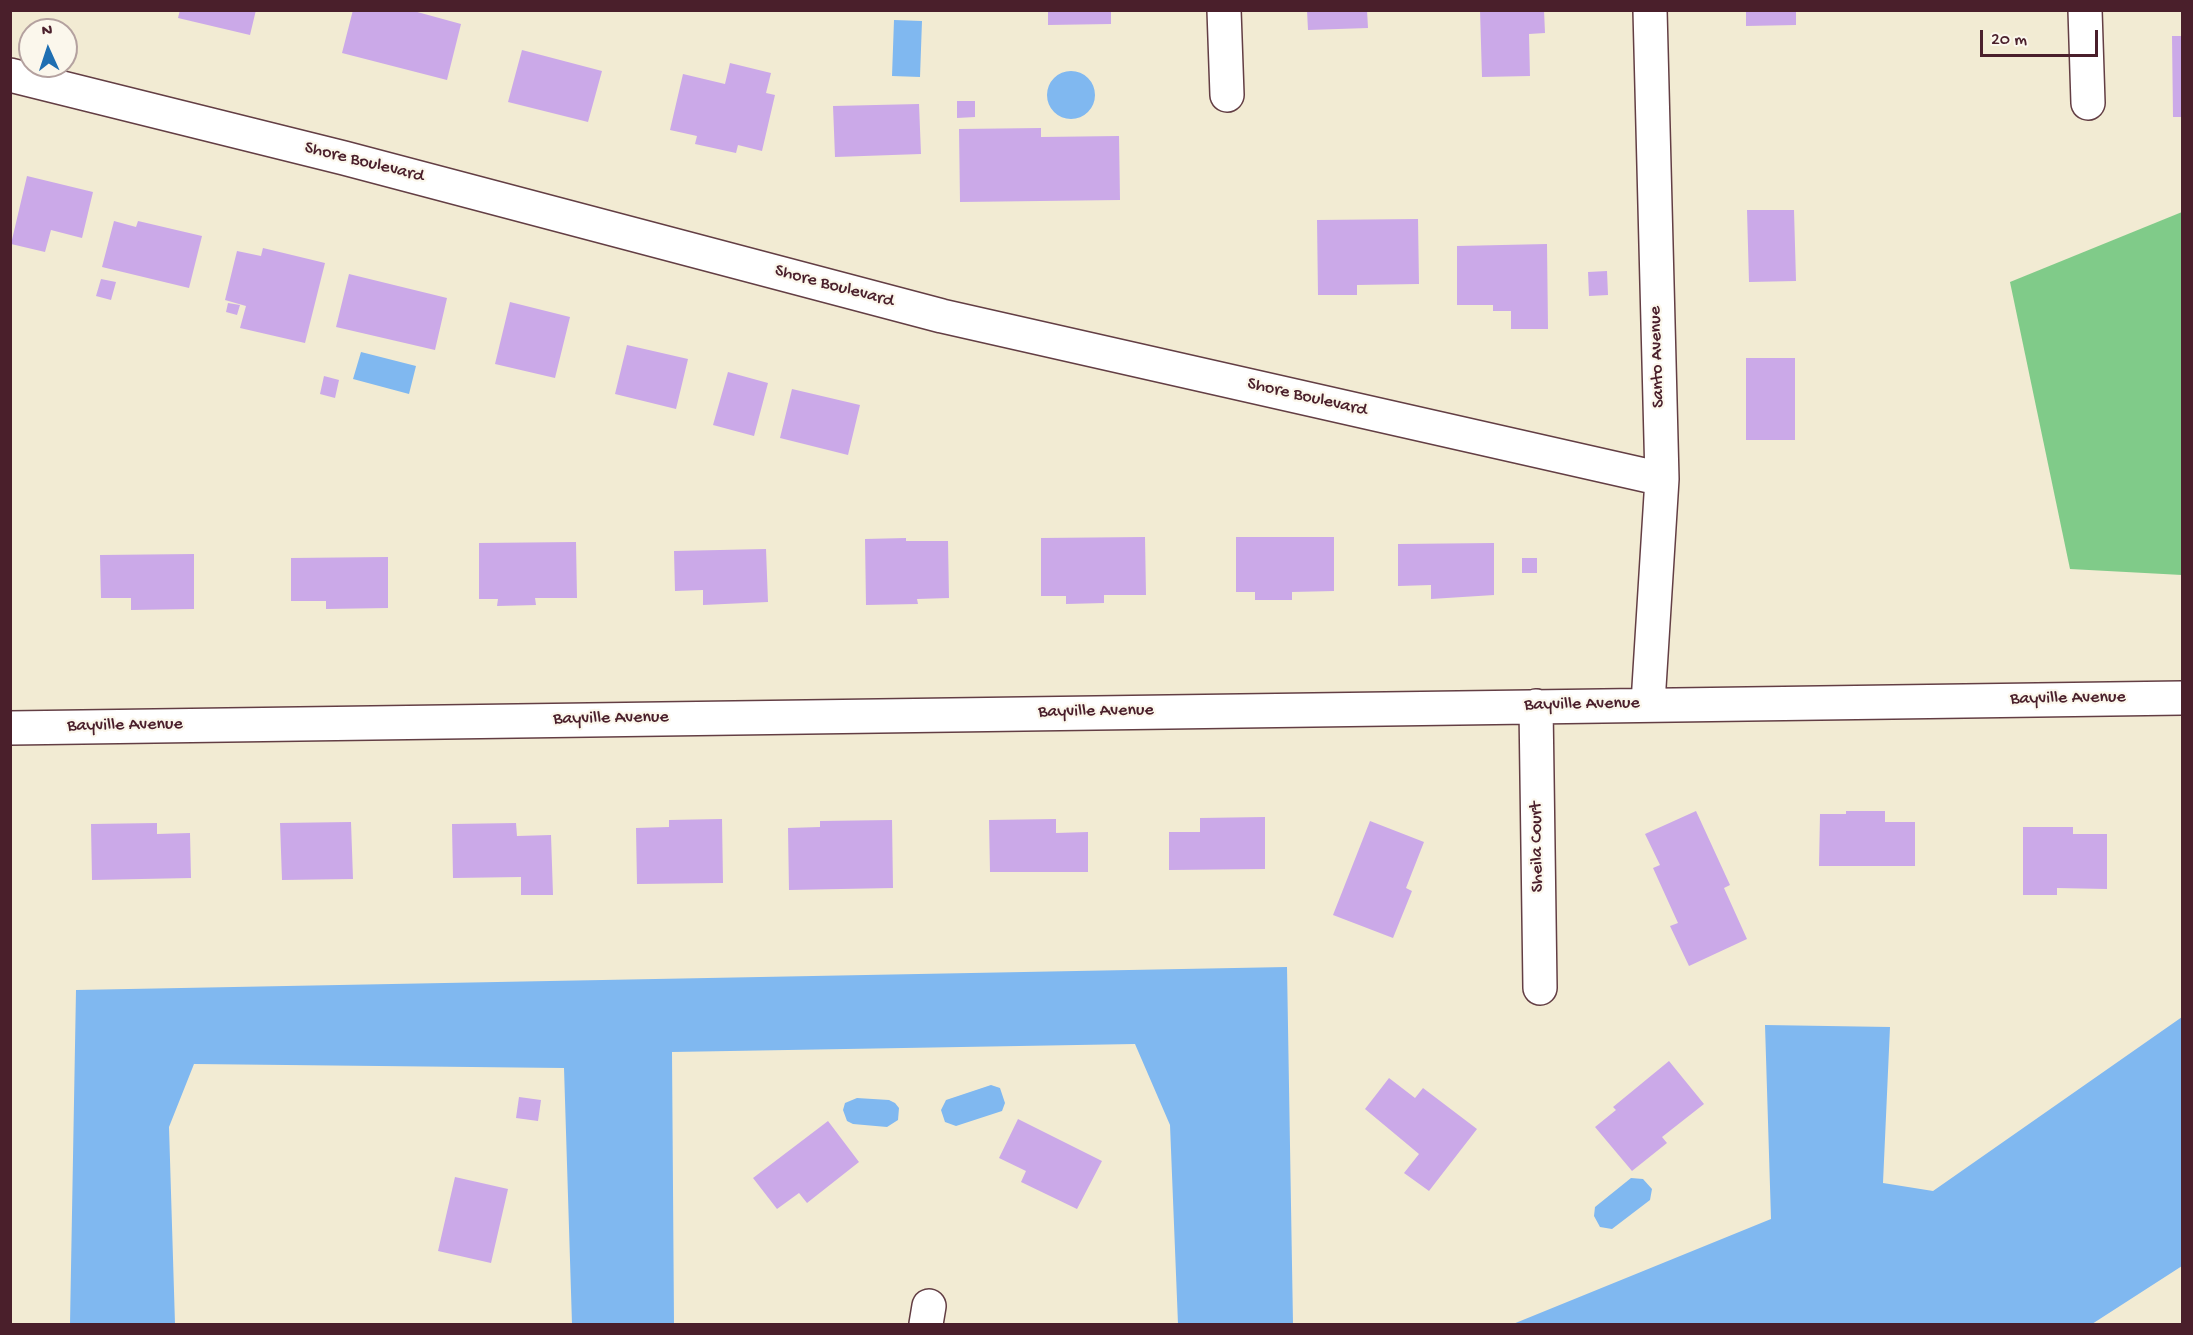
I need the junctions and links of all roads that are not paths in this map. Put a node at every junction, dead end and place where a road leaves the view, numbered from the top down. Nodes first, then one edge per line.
1 (1224, 10) edge
2 (1650, 10) edge
3 (2085, 10) edge
4 (10, 75) edge
5 (1227, 95) dead end
6 (2088, 103) dead end
7 (1662, 479) junction
8 (2182, 698) edge
9 (1648, 703) junction
10 (1536, 706) junction
11 (10, 728) edge
12 (1540, 988) dead end

1 - 5 street
2 - 7 street, Santo Avenue
3 - 6 street
4 - 7 street, Shore Boulevard
7 - 9 street, Santo Avenue
8 - 9 street, Bayville Avenue
9 - 10 street, Bayville Avenue
10 - 11 street, Bayville Avenue
10 - 12 street, Sheila Court

